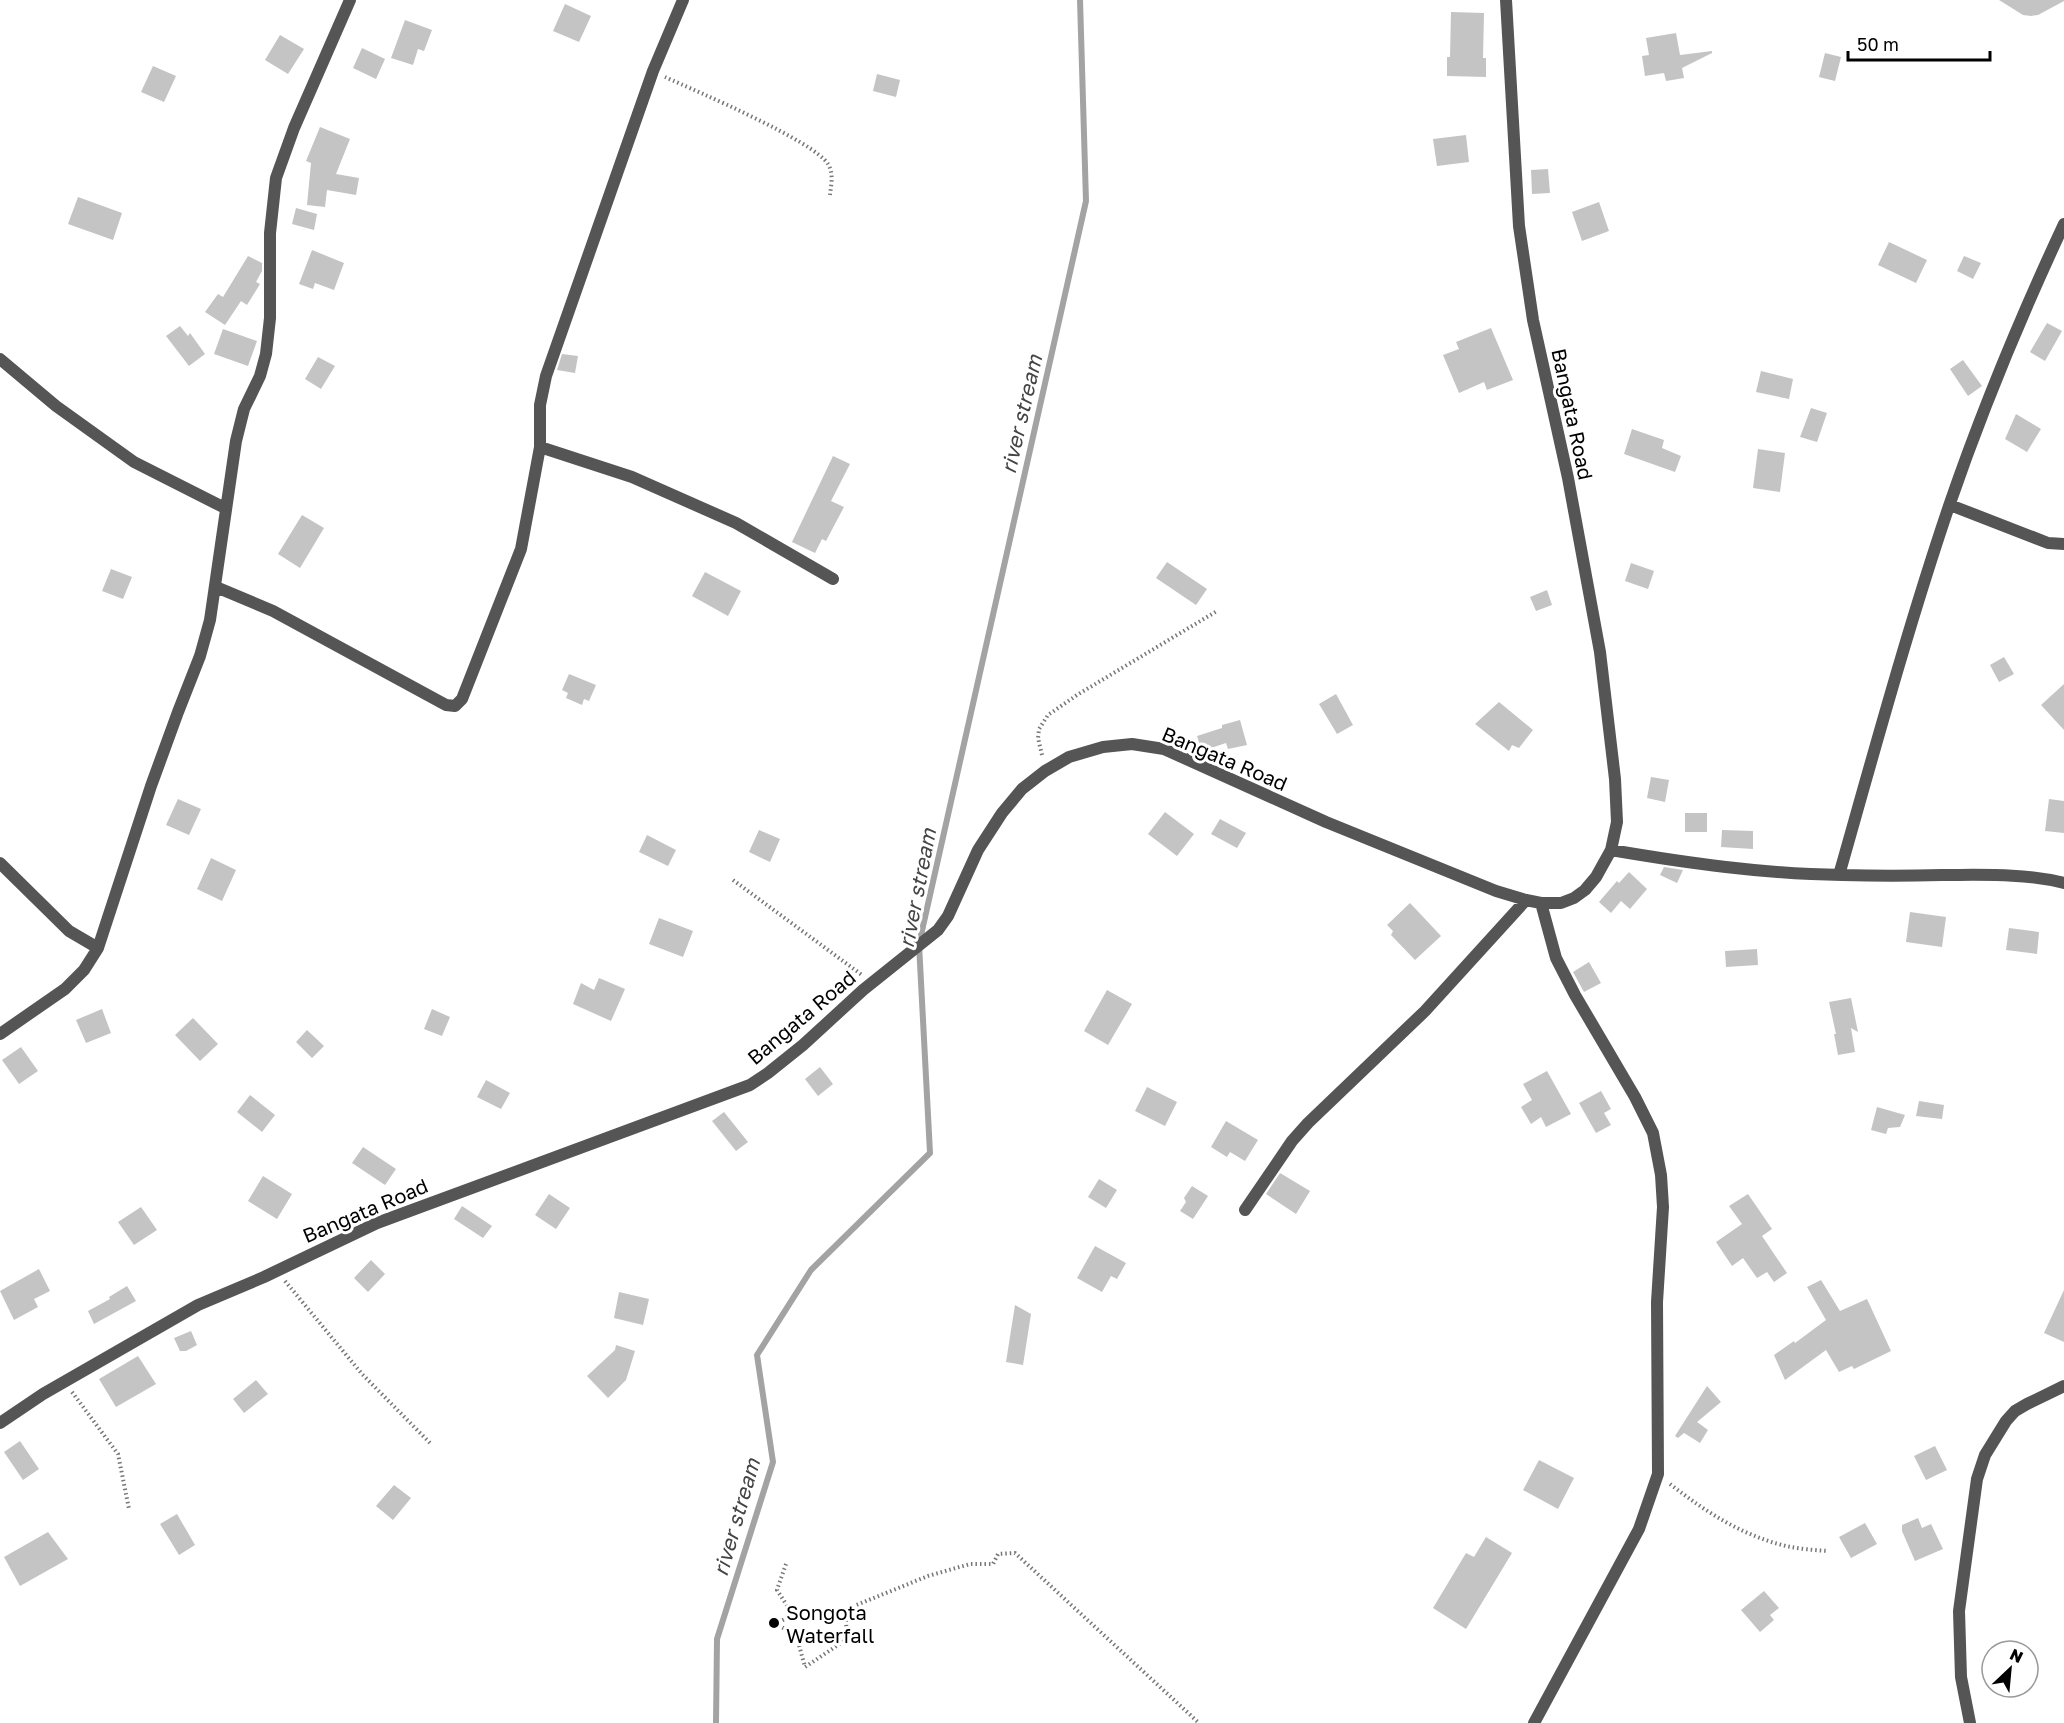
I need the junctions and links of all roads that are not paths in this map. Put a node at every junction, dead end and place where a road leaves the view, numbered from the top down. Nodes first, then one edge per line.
1 (350, 0) edge
2 (683, 0) edge
3 (1506, 0) edge
4 (2064, 224) edge
5 (0, 359) edge
6 (540, 447) junction
7 (1950, 505) junction
8 (225, 508) junction
9 (2064, 544) edge
10 (833, 579) dead end
11 (216, 587) junction
12 (1611, 850) junction
13 (0, 863) edge
14 (1839, 875) junction
15 (2064, 883) edge
16 (1526, 900) junction
17 (1541, 903) junction
18 (98, 948) junction
19 (0, 1034) edge
20 (1245, 1210) dead end
21 (2064, 1386) edge
22 (0, 1423) edge
23 (1534, 1723) edge
24 (1970, 1723) edge

1 - 8 street
2 - 6 street
3 - 12 street, Bangata Road
4 - 7 street
5 - 8 street
6 - 10 street
6 - 11 street
7 - 9 street
7 - 14 street
8 - 11 street
11 - 18 street
12 - 14 street
12 - 17 street, Bangata Road
13 - 18 street
14 - 15 street
16 - 17 street, Bangata Road
16 - 20 street
16 - 22 street, Bangata Road
17 - 23 street
18 - 19 street
21 - 24 street

